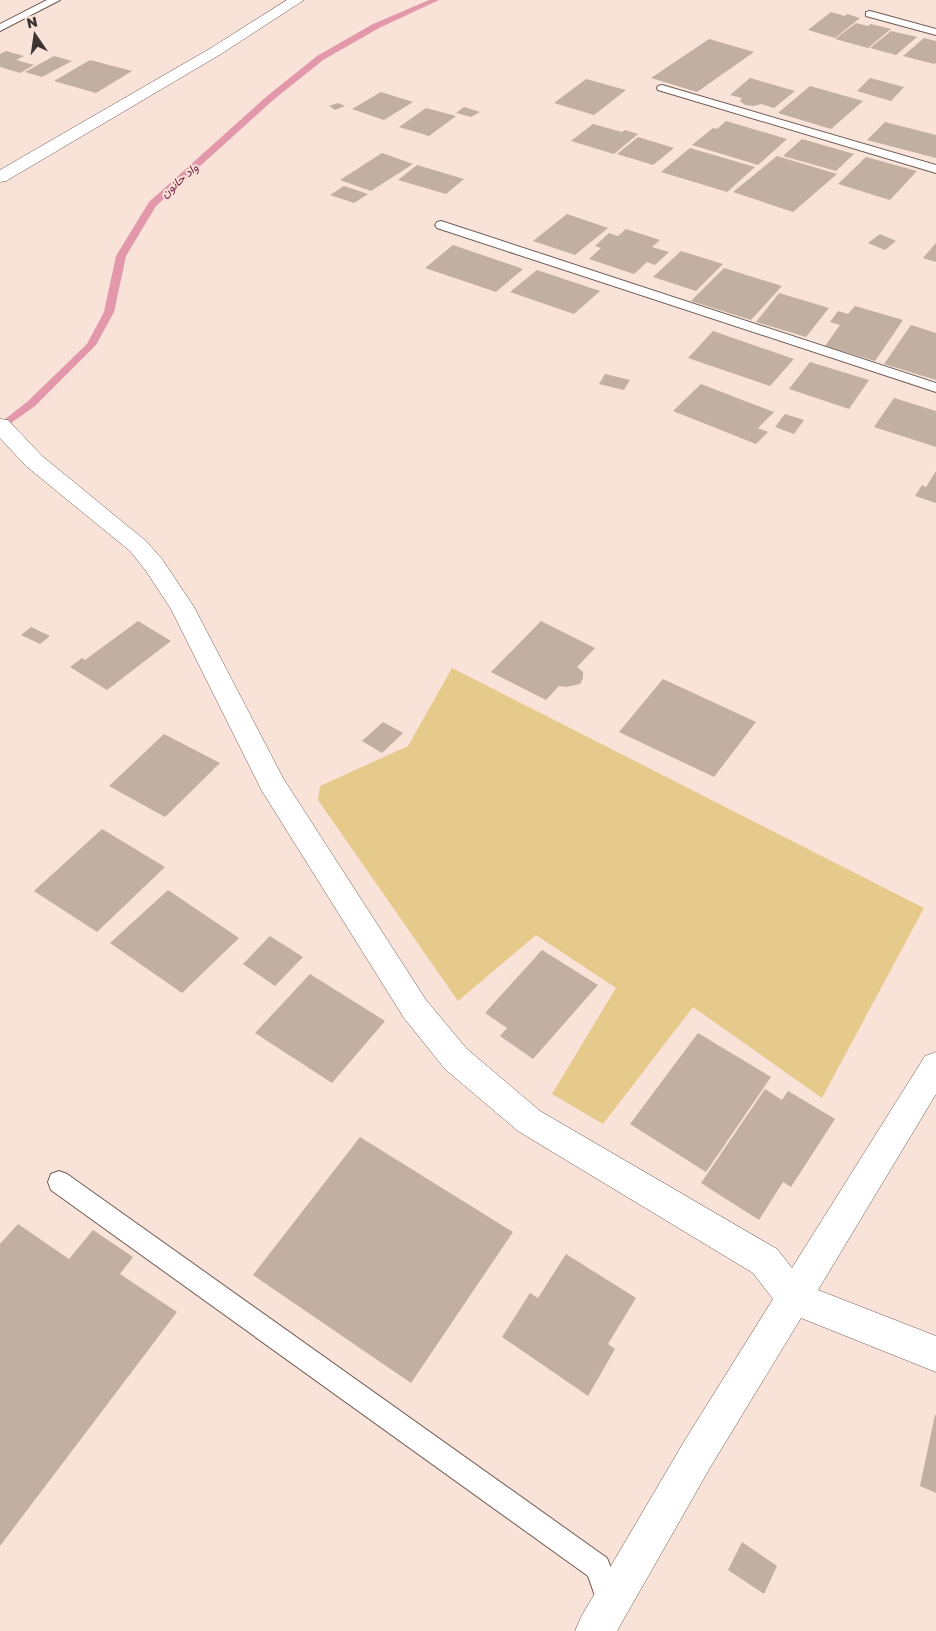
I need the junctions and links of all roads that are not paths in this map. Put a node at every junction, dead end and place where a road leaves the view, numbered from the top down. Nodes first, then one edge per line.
1 (55, 0) edge
2 (297, 0) edge
3 (870, 14) dead end
4 (0, 28) edge
5 (936, 32) edge
6 (662, 88) dead end
7 (936, 169) edge
8 (0, 177) edge
9 (441, 225) dead end
10 (936, 388) edge
11 (0, 425) edge
12 (936, 1066) edge
13 (59, 1182) dead end
14 (794, 1298) junction
15 (936, 1354) edge
16 (603, 1617) edge

1 - 4 lane
2 - 8 street
3 - 5 lane
6 - 7 lane
9 - 10 lane
11 - 14 street
12 - 14 street
13 - 16 lane
14 - 15 street
14 - 16 street

